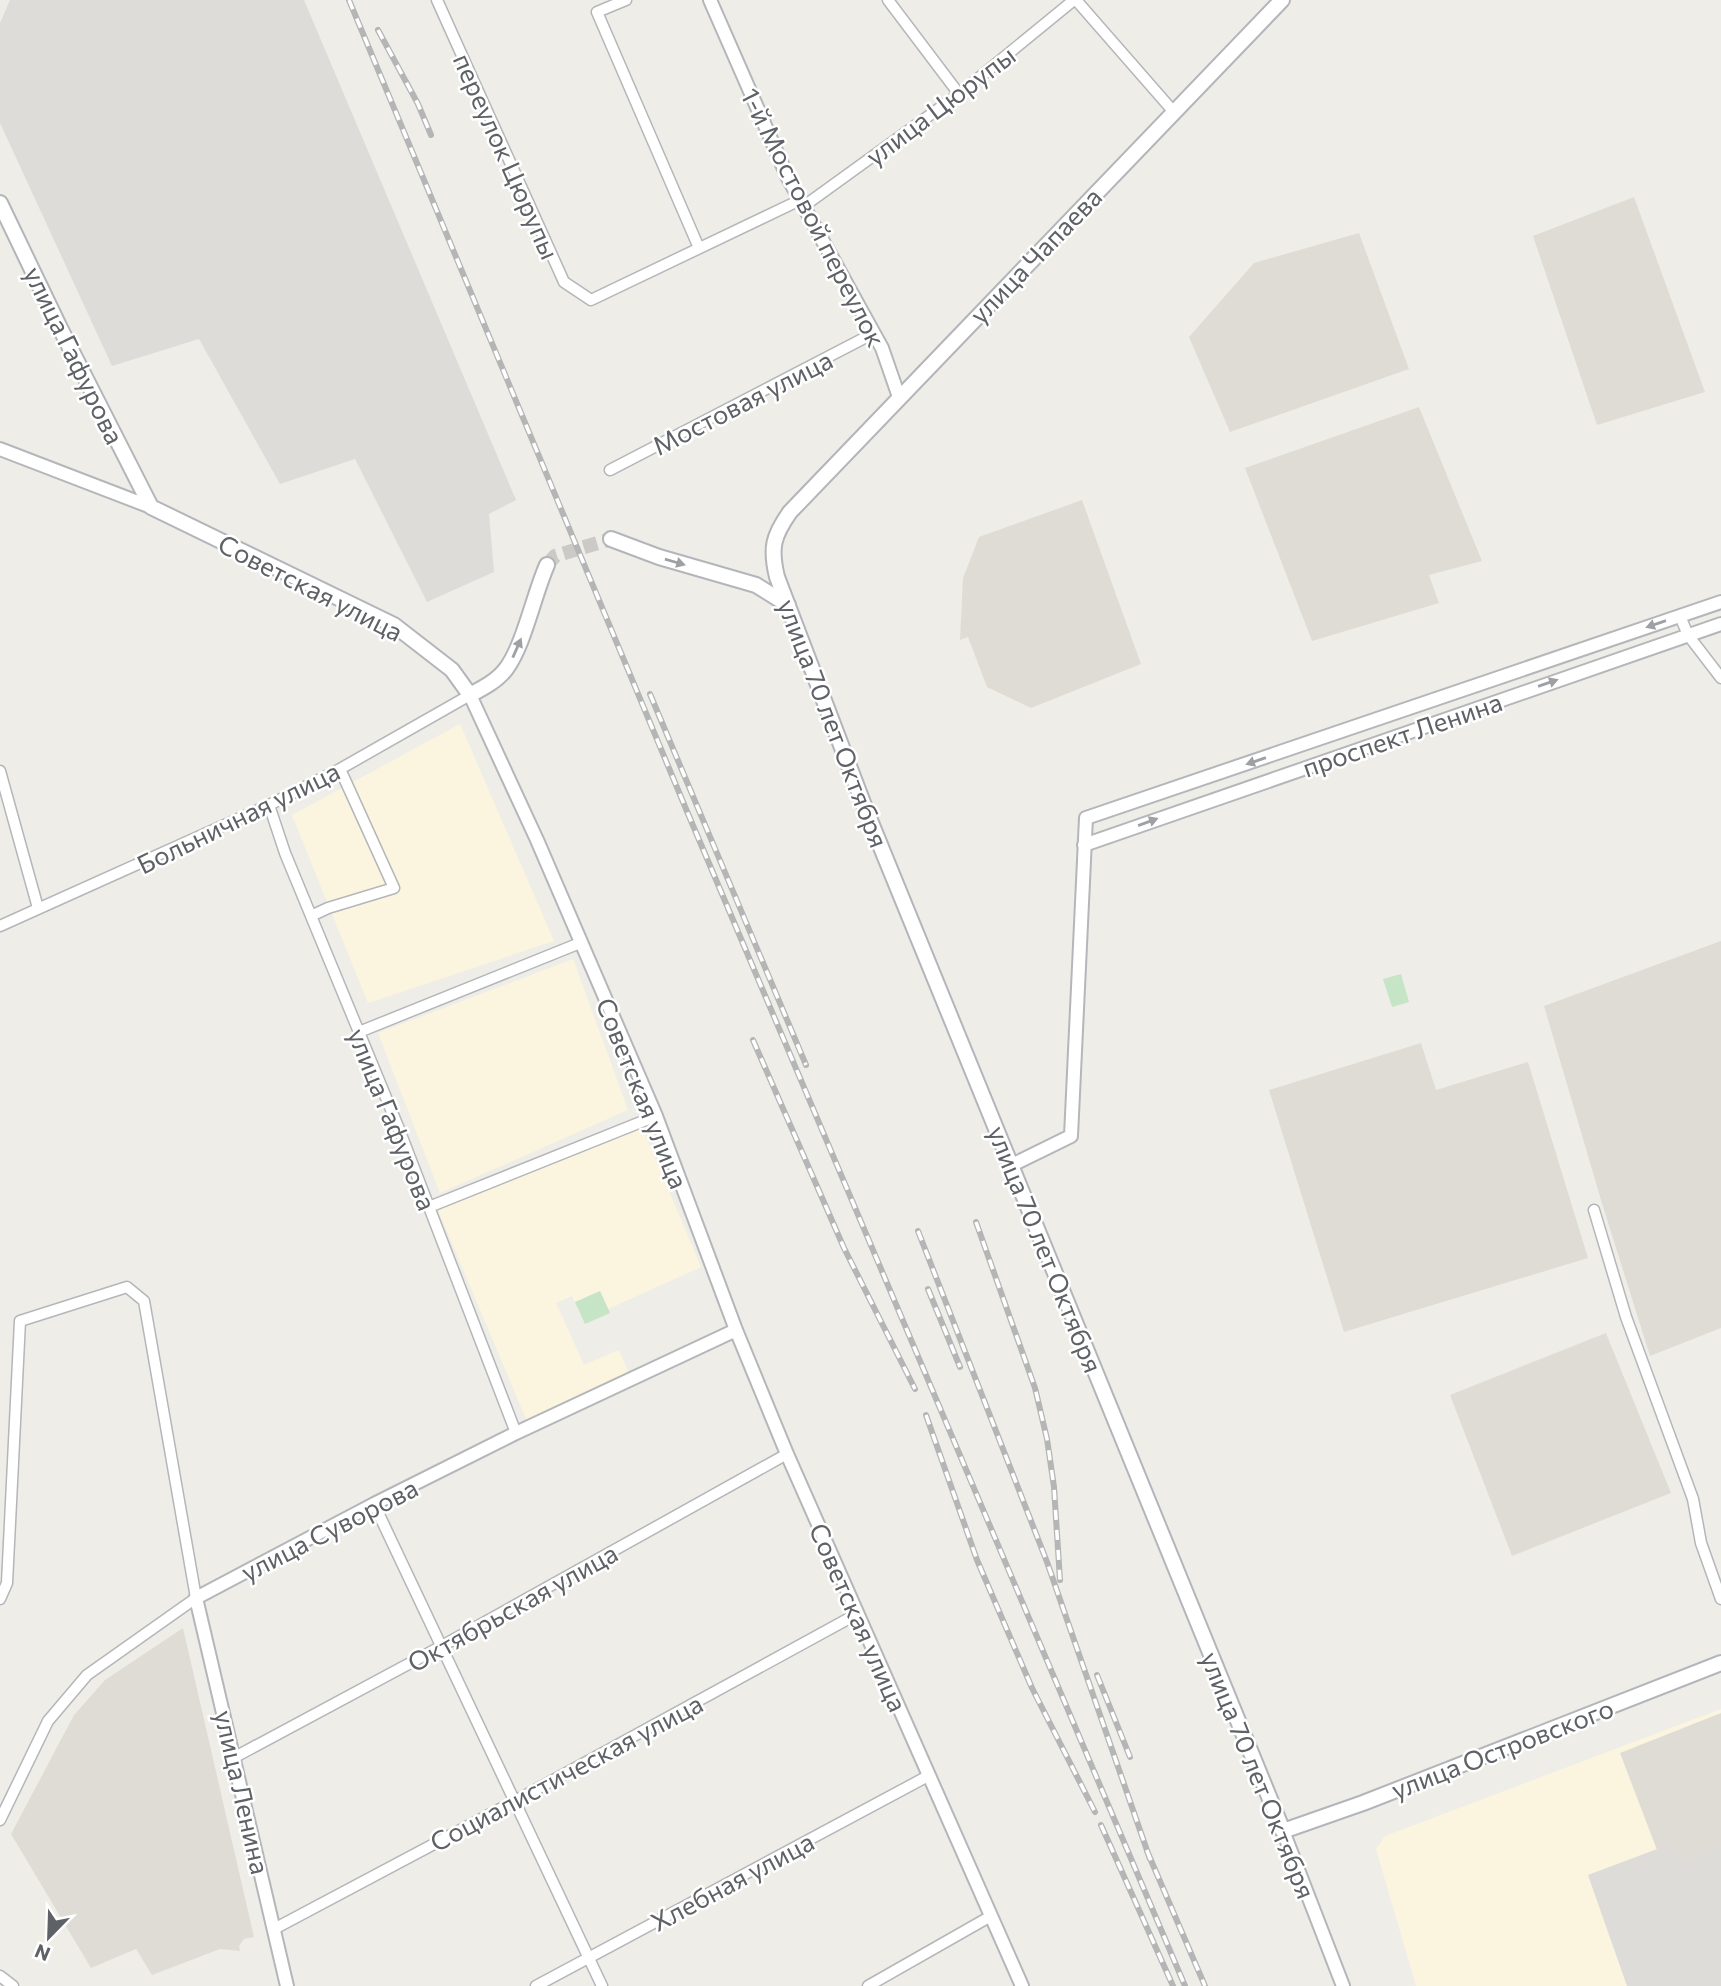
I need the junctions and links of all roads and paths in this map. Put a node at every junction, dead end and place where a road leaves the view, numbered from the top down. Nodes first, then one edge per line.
1 (438, 0) edge
2 (626, 0) edge
3 (710, 0) edge
4 (888, 0) edge
5 (1075, 0) edge
6 (1282, 0) edge
7 (959, 94) junction
8 (1173, 111) junction
9 (0, 203) edge
10 (802, 203) junction
11 (699, 248) junction
12 (591, 300) joint
13 (873, 333) junction
14 (899, 397) junction
15 (0, 449) edge
16 (610, 470) dead end
17 (151, 507) junction
18 (790, 512) joint
19 (611, 539) tunnel mouth
20 (547, 565) tunnel mouth
21 (1721, 602) edge
22 (788, 605) junction
23 (1680, 616) junction
24 (1721, 624) edge
25 (1688, 635) junction
26 (1721, 678) edge
27 (471, 695) junction
28 (340, 769) junction
29 (0, 771) edge
30 (269, 805) junction
31 (1084, 845) junction
32 (38, 908) junction
33 (311, 916) junction
34 (0, 926) edge
35 (580, 943) junction
36 (359, 1032) junction
37 (656, 1116) junction
38 (1012, 1165) junction
39 (429, 1207) junction
40 (1594, 1210) dead end
41 (736, 1330) junction
42 (516, 1433) junction
43 (787, 1454) junction
44 (374, 1504) junction
45 (196, 1598) junction
46 (0, 1599) edge
47 (1721, 1599) edge
48 (857, 1614) junction
49 (442, 1646) junction
50 (1721, 1663) edge
51 (235, 1757) junction
52 (928, 1776) junction
53 (515, 1801) junction
54 (0, 1820) edge
55 (1283, 1831) junction
56 (991, 1916) junction
57 (274, 1928) junction
58 (589, 1958) junction
59 (0, 1976) edge
60 (13, 1986) edge
61 (287, 1986) edge
62 (536, 1986) edge
63 (602, 1986) edge
64 (869, 1986) edge
65 (1022, 1986) edge
66 (1343, 1986) edge

1 - 12 street, переулок Цюрупы
2 - 11 street
3 - 10 street, 1-й Мостовой переулок
4 - 7 street
5 - 7 street, улица Цюрупы
5 - 8 street
6 - 8 main road, улица Чапаева
7 - 10 street, улица Цюрупы
8 - 14 main road, улица Чапаева
9 - 17 main road, улица Гафурова
10 - 11 street, улица Цюрупы
10 - 13 street, 1-й Мостовой переулок
11 - 12 street, улица Цюрупы
13 - 14 street, 1-й Мостовой переулок
13 - 16 street, Мостовая улица
14 - 18 main road, улица Чапаева
15 - 17 street, Советская улица
17 - 27 main road, Советская улица
18 - 22 main road, улица 70 лет Октября
19 -> 22 main road
27 -> 20 main road
21 - 23 street, проспект Ленина
22 - 38 main road, улица 70 лет Октября
23 - 25 street
23 -> 31 street, проспект Ленина
24 - 25 street, проспект Ленина
25 - 26 street
31 -> 25 street, проспект Ленина
27 - 28 street, Больничная улица
27 - 35 street, Советская улица
28 - 30 street, Больничная улица
28 - 33 street
29 - 32 street
30 - 32 street, Больничная улица
30 - 33 street, улица Гафурова
31 - 38 street
32 - 34 street, Больничная улица
33 - 36 street, улица Гафурова
35 - 36 street
35 - 37 street, Советская улица
36 - 39 street, улица Гафурова
37 - 39 street
37 - 41 street, Советская улица
38 - 55 main road, улица 70 лет Октября
39 - 42 street, улица Гафурова
40 - 47 street
41 - 42 street, улица Суворова
41 - 43 street, Советская улица
42 - 44 street, улица Суворова
43 - 48 street, Советская улица
43 - 49 street, Октябрьская улица
44 - 45 street, улица Суворова
44 - 49 street
45 - 46 street
45 - 51 street, улица Ленина
45 - 54 street, улица Суворова
48 - 52 street, Советская улица
48 - 53 street, Социалистическая улица
49 - 51 street, Октябрьская улица
49 - 53 street
50 - 55 main road, улица Островского
51 - 57 street, улица Ленина
52 - 56 street, Советская улица
52 - 58 street, Хлебная улица
53 - 57 street, Социалистическая улица
53 - 58 street
55 - 66 street, улица 70 лет Октября
56 - 64 street
56 - 65 street, Советская улица
57 - 61 street, улица Ленина
58 - 62 street, Хлебная улица
58 - 63 street
59 - 60 street

